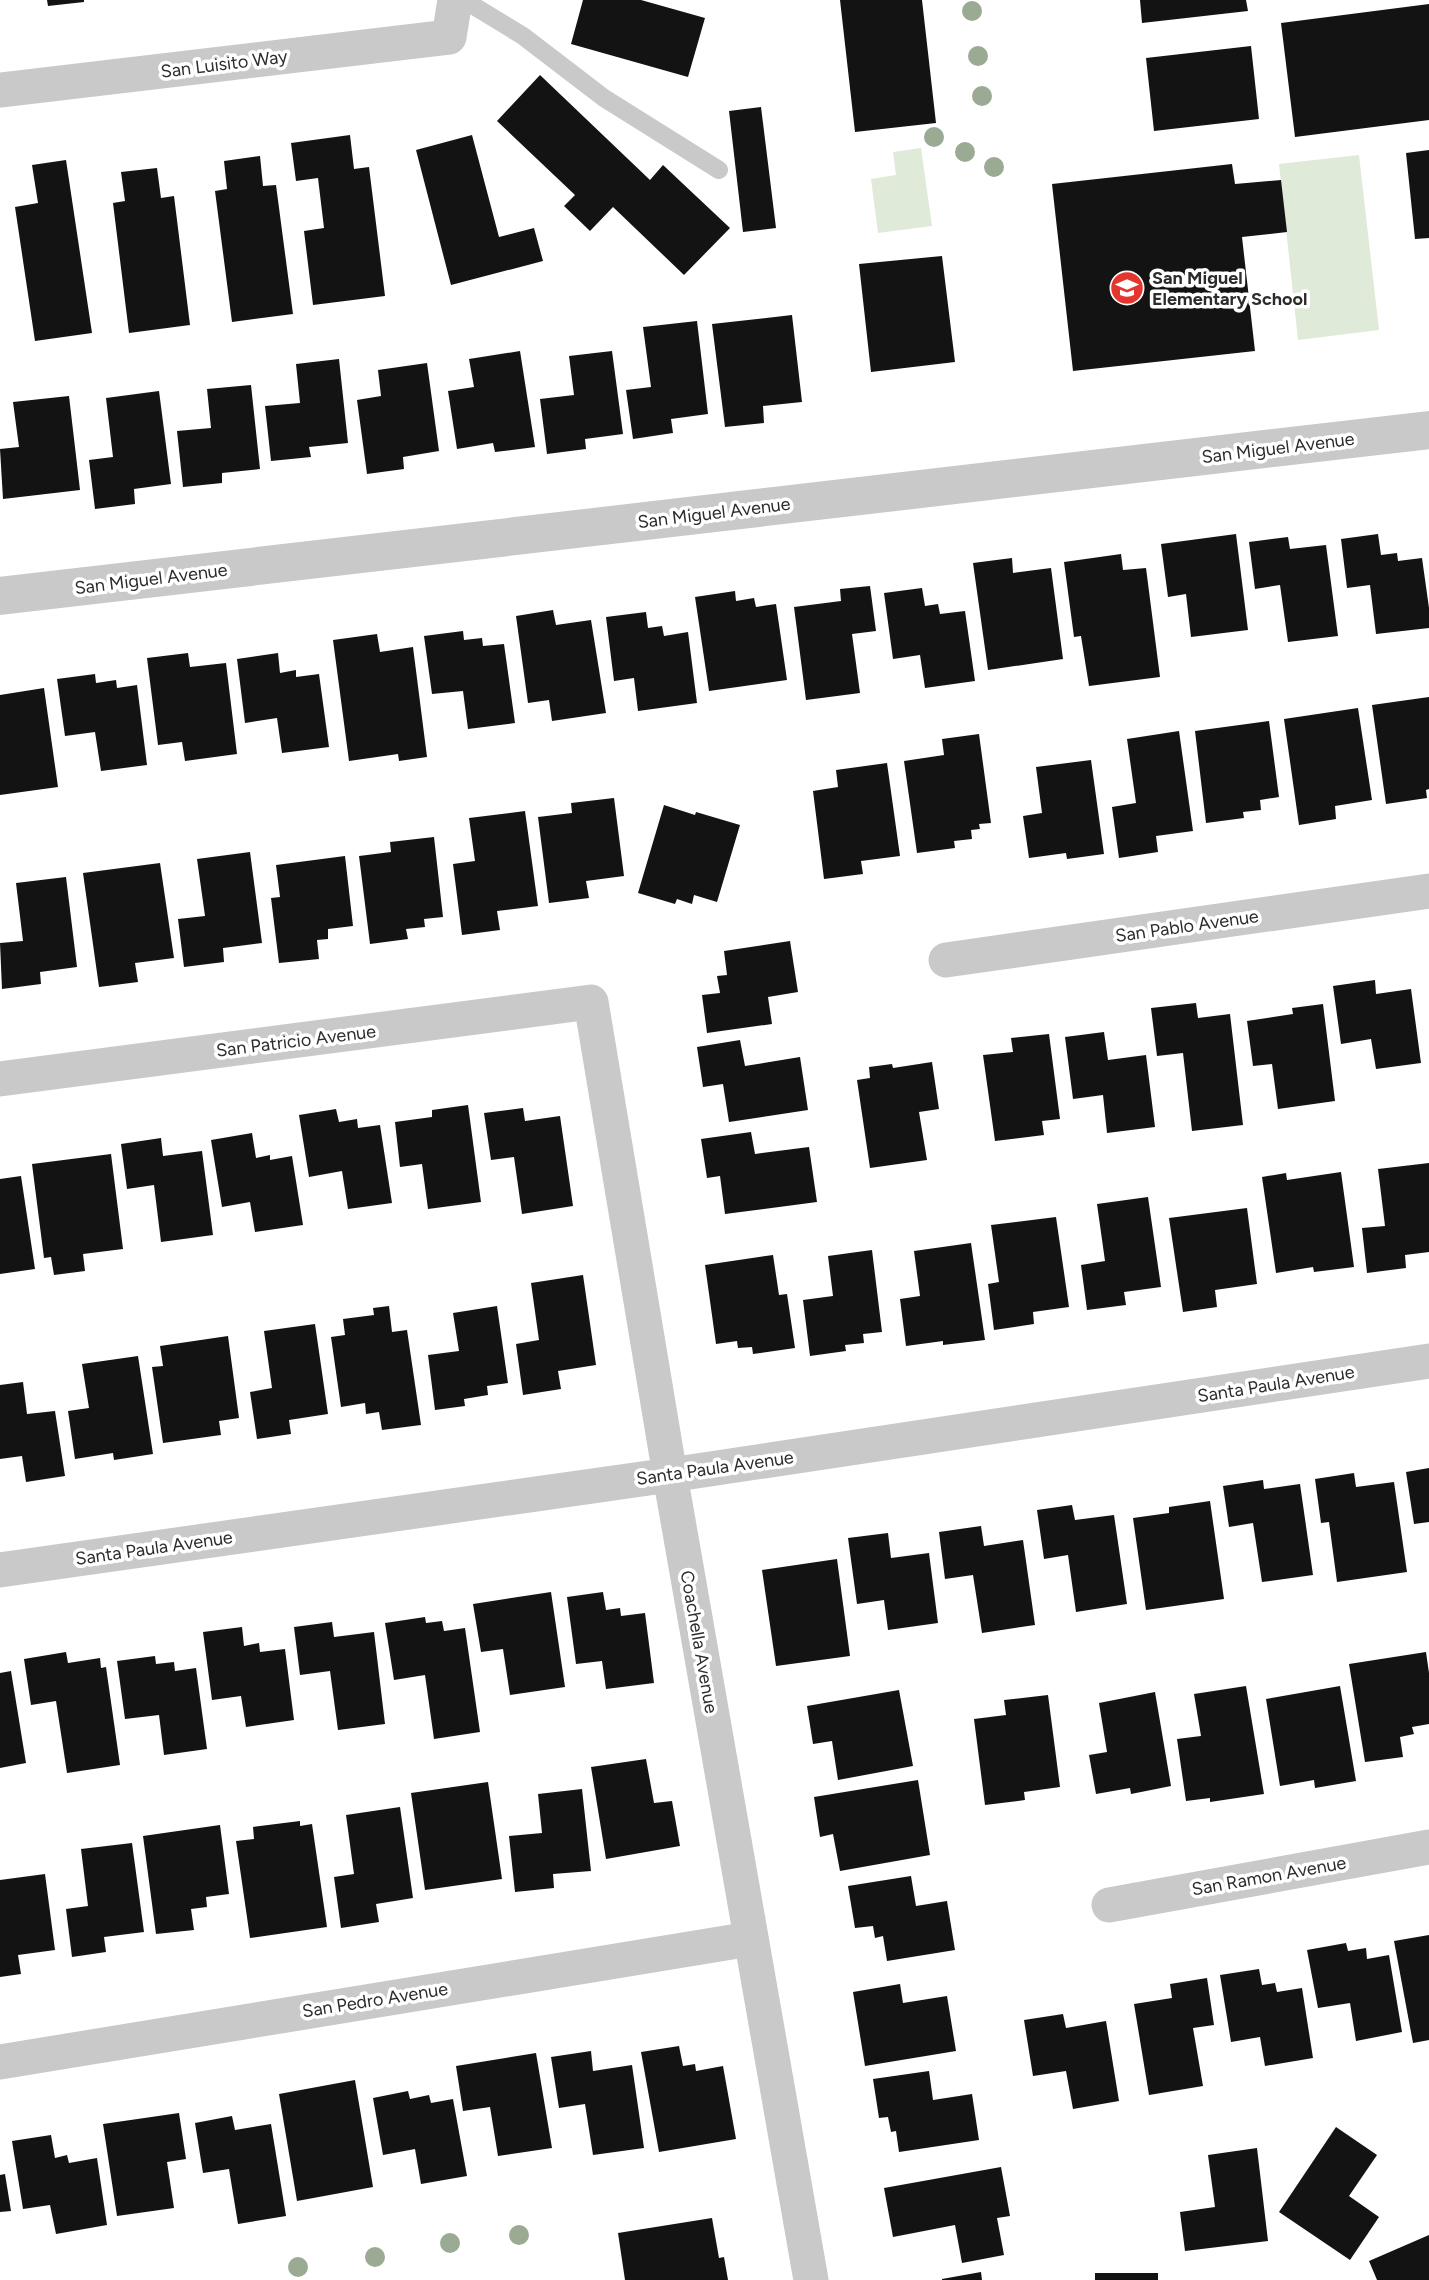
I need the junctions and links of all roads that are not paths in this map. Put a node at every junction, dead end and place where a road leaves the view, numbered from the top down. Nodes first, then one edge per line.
1 (455, 0) edge
2 (464, 0) edge
3 (0, 90) edge
4 (719, 170) dead end
5 (1429, 430) edge
6 (0, 596) edge
7 (1429, 891) edge
8 (946, 960) dead end
9 (591, 1002) joint
10 (0, 1079) edge
11 (1429, 1361) edge
12 (670, 1475) junction
13 (0, 1570) edge
14 (1429, 1847) edge
15 (1109, 1905) dead end
16 (750, 1939) junction
17 (0, 2062) edge
18 (811, 2280) edge

1 - 3 street, San Luisito Way
2 - 4 lane
5 - 6 street, San Miguel Avenue
7 - 8 street, San Pablo Avenue
9 - 10 street, San Patricio Avenue
9 - 12 street, Coachella Avenue
11 - 12 street, Santa Paula Avenue
12 - 13 street, Santa Paula Avenue
12 - 16 street, Coachella Avenue
14 - 15 street, San Ramon Avenue
16 - 17 street, San Pedro Avenue
16 - 18 street, Coachella Avenue

